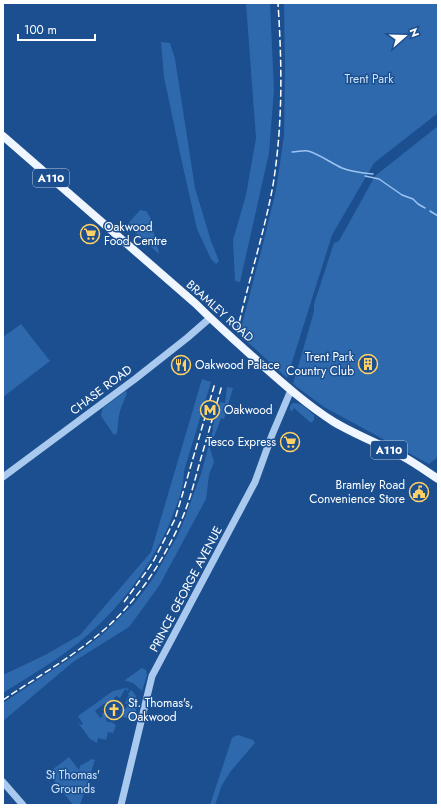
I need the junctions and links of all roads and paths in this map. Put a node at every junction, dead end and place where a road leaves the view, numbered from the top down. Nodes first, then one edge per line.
1 (3, 136) edge
2 (210, 318) junction
3 (291, 390) junction
4 (3, 477) edge
5 (438, 479) edge
6 (3, 782) edge
7 (23, 805) edge
8 (120, 805) edge

1 - 2 main road, BRAMLEY ROAD / A110
2 - 3 main road, BRAMLEY ROAD / A110
2 - 4 street, CHASE ROAD
3 - 5 main road, BRAMLEY ROAD / A110
3 - 8 street, PRINCE GEORGE AVENUE
6 - 7 street

